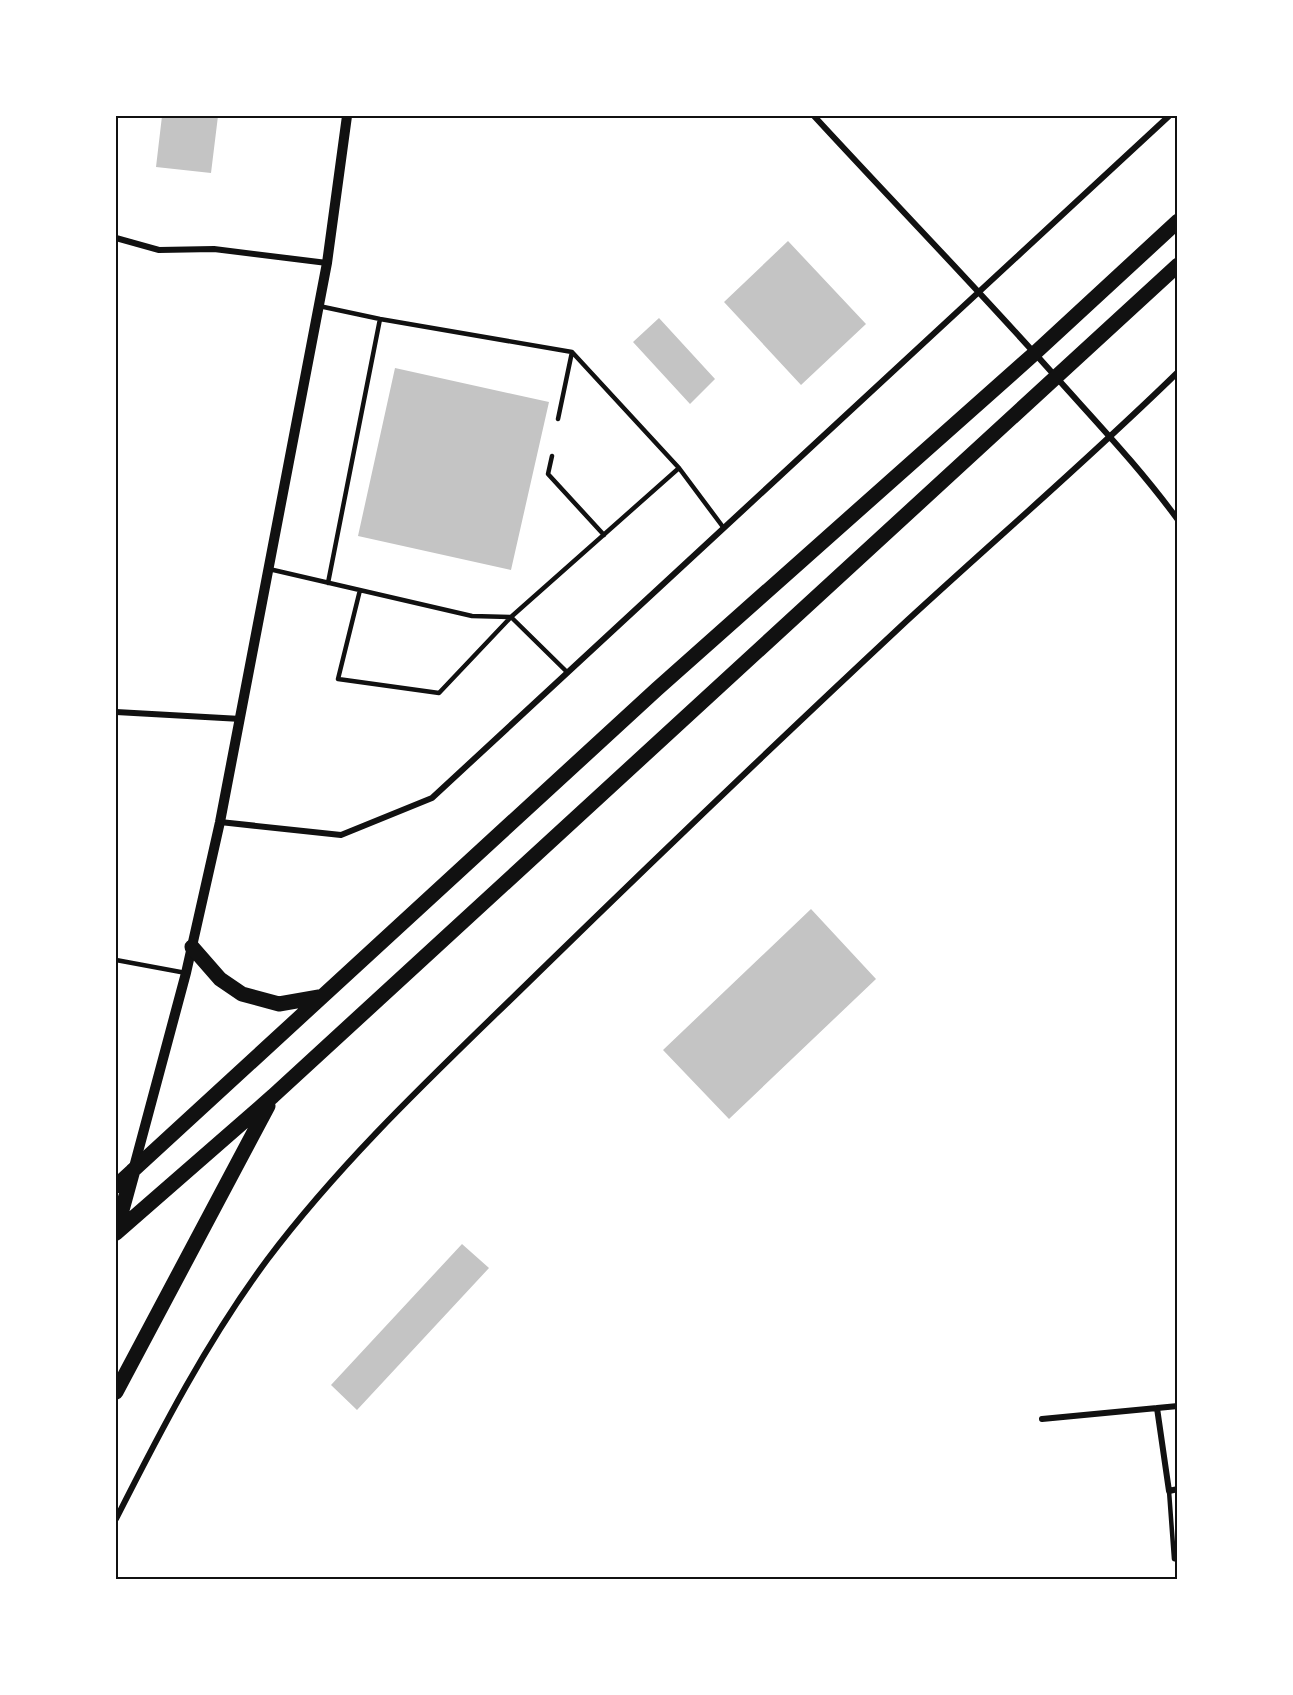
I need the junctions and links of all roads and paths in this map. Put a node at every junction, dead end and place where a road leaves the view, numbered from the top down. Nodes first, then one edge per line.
1 (347, 116) edge
2 (814, 116) edge
3 (1169, 116) edge
4 (1178, 221) edge
5 (116, 238) edge
6 (327, 263) junction
7 (1178, 266) edge
8 (978, 289) junction
9 (319, 306) junction
10 (380, 319) junction
11 (572, 352) junction
12 (1035, 352) junction
13 (1178, 372) edge
14 (1057, 377) junction
15 (558, 419) dead end
16 (1111, 438) junction
17 (552, 456) dead end
18 (680, 468) junction
19 (1178, 520) edge
20 (723, 527) junction
21 (603, 535) junction
22 (269, 569) junction
23 (328, 583) junction
24 (360, 590) junction
25 (512, 617) junction
26 (567, 672) junction
27 (116, 712) edge
28 (240, 719) junction
29 (220, 822) junction
30 (192, 947) junction
31 (116, 960) edge
32 (186, 973) junction
33 (319, 997) junction
34 (273, 1096) junction
35 (134, 1167) junction
36 (116, 1186) edge
37 (116, 1232) edge
38 (116, 1392) edge
39 (1178, 1406) edge
40 (1157, 1408) junction
41 (1042, 1419) dead end
42 (1178, 1489) edge
43 (1169, 1491) junction
44 (116, 1519) edge
45 (1178, 1560) edge

1 - 6 street
2 - 8 street
3 - 8 street
4 - 12 main road
5 - 6 street
6 - 9 street
7 - 14 main road
8 - 12 street
8 - 20 street
9 - 10 lane
9 - 22 street
10 - 11 lane
10 - 23 lane
11 - 15 lane
11 - 18 lane
12 - 14 street
12 - 33 main road
13 - 16 street
14 - 16 street
14 - 34 main road
16 - 19 street
16 - 44 street
17 - 21 lane
18 - 20 lane
18 - 21 lane
20 - 26 street
21 - 25 lane
22 - 23 lane
22 - 28 street
23 - 24 lane
24 - 25 lane
24 - 25 lane
25 - 26 lane
26 - 29 street
27 - 28 street
28 - 29 street
29 - 30 street
30 - 32 street
30 - 33 main road
31 - 32 lane
32 - 35 street
33 - 35 main road
34 - 37 main road
34 - 38 main road
35 - 36 main road
35 - 37 main road
39 - 40 street
40 - 41 street
40 - 43 street
42 - 43 street
43 - 45 lane

